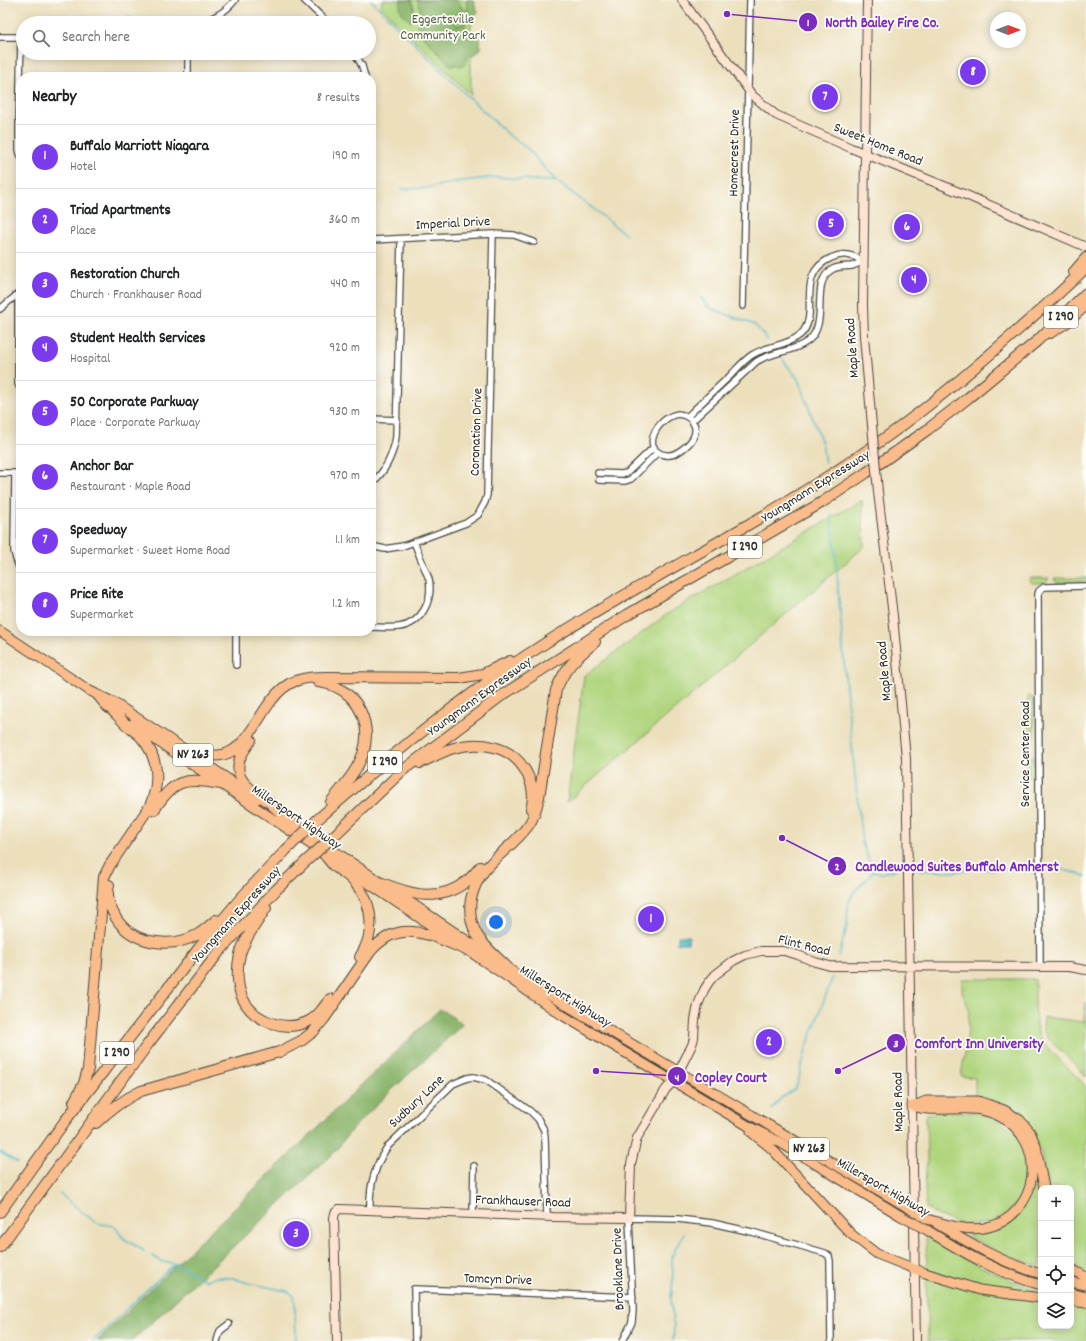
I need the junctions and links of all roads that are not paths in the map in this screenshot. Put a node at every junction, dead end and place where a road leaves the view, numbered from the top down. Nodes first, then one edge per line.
1 (235, 0) edge
2 (304, 0) edge
3 (682, 0) edge
4 (750, 0) edge
5 (867, 0) edge
6 (216, 16) edge
7 (321, 16) edge
8 (16, 36) edge
9 (0, 37) edge
10 (21, 60) edge
11 (188, 60) edge
12 (359, 60) edge
13 (21, 72) edge
14 (188, 72) edge
15 (364, 72) edge
16 (748, 90) junction
17 (865, 153) junction
18 (493, 234) junction
19 (401, 239) junction
20 (376, 240) edge
21 (534, 242) dead end
22 (1086, 247) edge
23 (863, 261) junction
24 (1085, 263) edge
25 (1086, 293) edge
26 (16, 296) edge
27 (1086, 305) edge
28 (743, 306) dead end
29 (0, 309) edge
30 (1037, 341) junction
31 (780, 344) junction
32 (782, 351) junction
33 (688, 416) junction
34 (376, 419) edge
35 (397, 420) junction
36 (692, 421) junction
37 (654, 447) junction
38 (658, 452) junction
39 (0, 473) edge
40 (16, 473) edge
41 (598, 473) dead end
42 (376, 478) edge
43 (599, 480) dead end
44 (16, 512) edge
45 (414, 542) junction
46 (376, 547) edge
47 (16, 559) edge
48 (1086, 586) edge
49 (627, 615) junction
50 (376, 627) edge
51 (0, 631) edge
52 (236, 636) edge
53 (543, 645) junction
54 (236, 665) dead end
55 (97, 695) junction
56 (114, 712) junction
57 (184, 749) junction
58 (402, 771) junction
59 (221, 784) junction
60 (286, 818) junction
61 (318, 819) junction
62 (322, 852) junction
63 (382, 883) junction
64 (276, 890) junction
65 (240, 899) junction
66 (466, 950) junction
67 (910, 967) junction
68 (1040, 967) junction
69 (508, 968) junction
70 (1086, 970) edge
71 (679, 1072) junction
72 (674, 1081) junction
73 (912, 1106) junction
74 (735, 1117) junction
75 (65, 1121) junction
76 (74, 1146) junction
77 (474, 1166) dead end
78 (1043, 1185) edge
79 (370, 1209) junction
80 (0, 1212) edge
81 (473, 1213) junction
82 (547, 1217) junction
83 (629, 1218) junction
84 (927, 1219) junction
85 (0, 1247) edge
86 (914, 1269) junction
87 (1074, 1270) edge
88 (1038, 1273) edge
89 (1086, 1277) edge
90 (1074, 1283) edge
91 (1038, 1284) edge
92 (1086, 1285) edge
93 (1074, 1294) edge
94 (633, 1297) junction
95 (1086, 1297) edge
96 (1038, 1298) edge
97 (1074, 1301) edge
98 (1086, 1303) edge
99 (229, 1324) dead end
100 (217, 1341) edge
101 (337, 1341) edge
102 (415, 1341) edge
103 (623, 1341) edge
104 (831, 1341) edge
105 (916, 1341) edge

1 - 6 street
2 - 7 street
3 - 16 main road, Sweet Home Road
4 - 16 street, Homecrest Drive
5 - 17 main road, Maple Road
8 - 9 street
10 - 13 street
11 - 14 street
12 - 15 street
16 - 17 main road, Sweet Home Road
16 - 28 street, Homecrest Drive
17 - 22 main road, Sweet Home Road
17 - 23 main road, Maple Road
18 - 19 street, Imperial Drive
18 - 21 street, Imperial Drive
18 - 45 street, Coronation Drive
19 - 20 street, Imperial Drive
19 - 35 street
23 - 31 street
23 - 32 street
23 - 67 main road, Maple Road, bridge
24 - 53 highway, Youngmann Expressway / I 290
25 - 30 highway, Youngmann Expressway / I 290
26 - 29 street
27 - 30 highway
30 - 49 highway, Youngmann Expressway / I 290
31 - 32 street
31 - 33 street
32 - 36 street
33 - 36 street
33 - 37 street
34 - 35 street
35 - 42 street
36 - 38 street
37 - 38 street
37 - 41 street
38 - 43 street
39 - 40 street
44 - 47 street
45 - 46 street, Coronation Drive
45 - 50 street
48 - 68 street, Service Center Road
49 - 58 highway, Youngmann Expressway / I 290
49 - 69 highway
51 - 55 main road, Millersport Highway / NY 263
52 - 54 street
53 - 57 highway
53 - 61 highway, Youngmann Expressway / I 290
55 - 56 main road, Millersport Highway / NY 263
55 - 57 main road, Millersport Highway / NY 263
56 - 59 main road, Millersport Highway / NY 263
56 - 75 highway
57 - 60 main road, Millersport Highway / NY 263
58 - 63 highway
58 - 64 highway, Youngmann Expressway / I 290, bridge
59 - 62 main road, Millersport Highway / NY 263
59 - 65 highway
60 - 61 highway
60 - 63 main road, Millersport Highway / NY 263
61 - 65 highway, Youngmann Expressway / I 290, bridge
62 - 64 highway
62 - 66 main road, Millersport Highway / NY 263
63 - 69 main road, Millersport Highway / NY 263
64 - 76 highway, Youngmann Expressway / I 290
65 - 75 highway, Youngmann Expressway / I 290
66 - 72 main road, Millersport Highway / NY 263
66 - 76 highway
67 - 68 main road, Flint Road
67 - 71 main road, Flint Road
67 - 73 main road, Maple Road
68 - 70 main road, Flint Road
69 - 71 main road, Millersport Highway / NY 263
71 - 72 main road, Flint Road
71 - 84 main road, Millersport Highway / NY 263, bridge
72 - 74 main road, Millersport Highway / NY 263
72 - 83 main road, Flint Road
73 - 78 main road
73 - 84 main road
73 - 86 main road, Maple Road
74 - 86 main road
74 - 91 main road, Millersport Highway / NY 263, bridge
75 - 80 highway, Youngmann Expressway / I 290
76 - 85 highway, Youngmann Expressway / I 290
77 - 81 street
79 - 81 main road, Frankhauser Road
79 - 82 street, Sudbury Lane
79 - 101 main road, Frankhauser Road
81 - 82 main road, Frankhauser Road
82 - 83 main road, Frankhauser Road
83 - 94 street, Brooklane Drive
83 - 104 street, Frankhauser Road
84 - 88 main road, Millersport Highway / NY 263
86 - 96 main road
86 - 105 main road, Maple Road
87 - 89 main road
90 - 92 main road
93 - 95 main road
94 - 102 street, Tomcyn Drive
94 - 103 street, Brooklane Drive
97 - 98 main road
99 - 100 street

